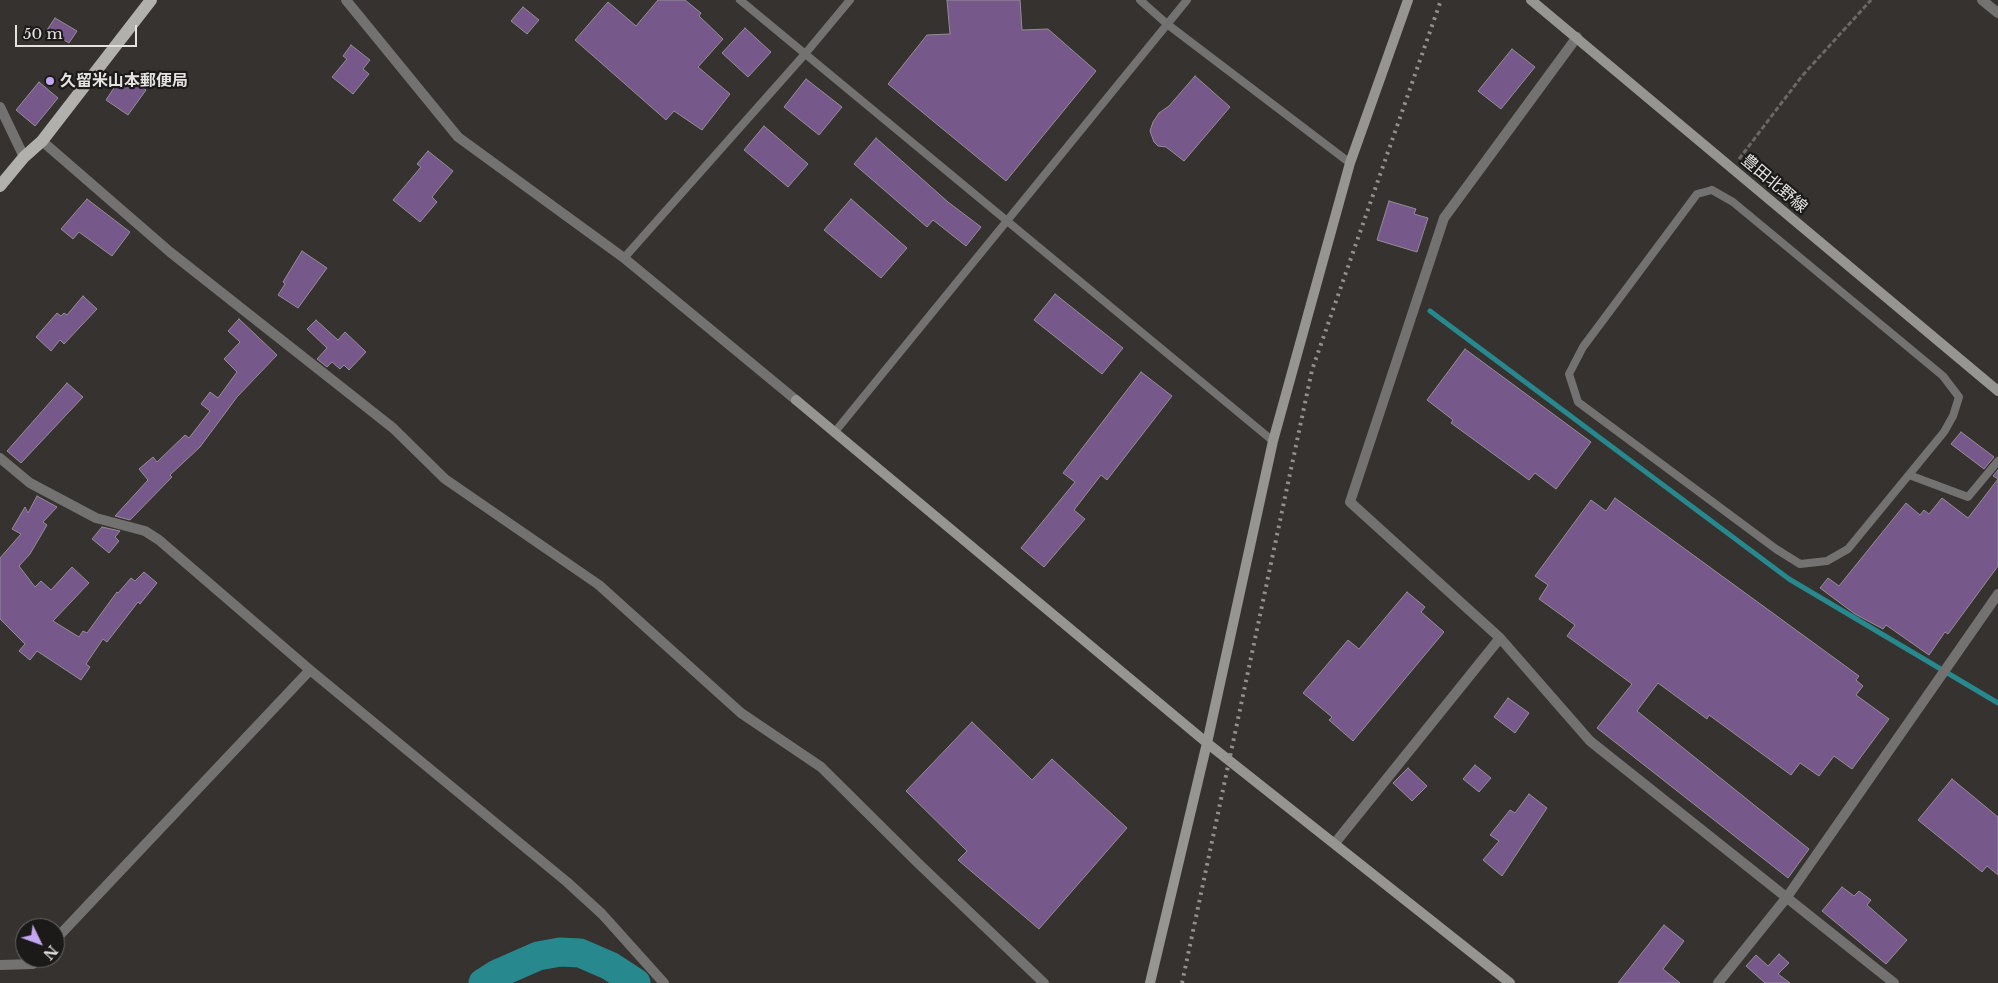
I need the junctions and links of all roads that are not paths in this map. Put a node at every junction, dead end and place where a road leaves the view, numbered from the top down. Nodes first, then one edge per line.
1 (151, 0) edge
2 (346, 0) edge
3 (740, 0) edge
4 (850, 0) edge
5 (1140, 0) edge
6 (1187, 0) edge
7 (1408, 0) edge
8 (1532, 0) edge
9 (1982, 0) edge
10 (1998, 13) edge
11 (1167, 24) junction
12 (1577, 37) junction
13 (805, 54) junction
14 (0, 107) edge
15 (42, 140) junction
16 (24, 157) junction
17 (1350, 162) junction
18 (0, 186) edge
19 (1005, 221) junction
20 (624, 258) junction
21 (1998, 391) edge
22 (834, 433) junction
23 (1273, 441) junction
24 (0, 458) edge
25 (1998, 461) edge
26 (1909, 475) junction
27 (1998, 594) edge
28 (1500, 638) junction
29 (310, 670) junction
30 (1207, 743) junction
31 (1335, 843) junction
32 (1787, 897) junction
33 (65, 929) edge
34 (0, 965) edge
35 (15, 965) edge
36 (664, 983) edge
37 (1044, 983) edge
38 (1150, 983) edge
39 (1510, 983) edge
40 (1718, 983) edge
41 (1894, 983) edge

1 - 15 main road
2 - 20 street
3 - 13 lane
4 - 13 lane
5 - 11 lane
6 - 11 lane
7 - 17 street
8 - 12 street, 豊田北野線
9 - 10 street
11 - 17 lane
11 - 19 lane
12 - 21 street, 豊田北野線
12 - 28 street
13 - 19 lane
13 - 20 lane
14 - 16 street
15 - 16 main road
15 - 37 street
16 - 18 main road
17 - 23 street
19 - 22 lane
19 - 23 lane
20 - 22 street
22 - 30 street
23 - 30 street
24 - 29 street
25 - 26 lane
26 - 26 lane
27 - 32 street
28 - 31 street
28 - 32 street
29 - 33 street
29 - 36 street
30 - 31 street
30 - 38 street
31 - 39 street
32 - 40 street
32 - 41 street
34 - 35 street

